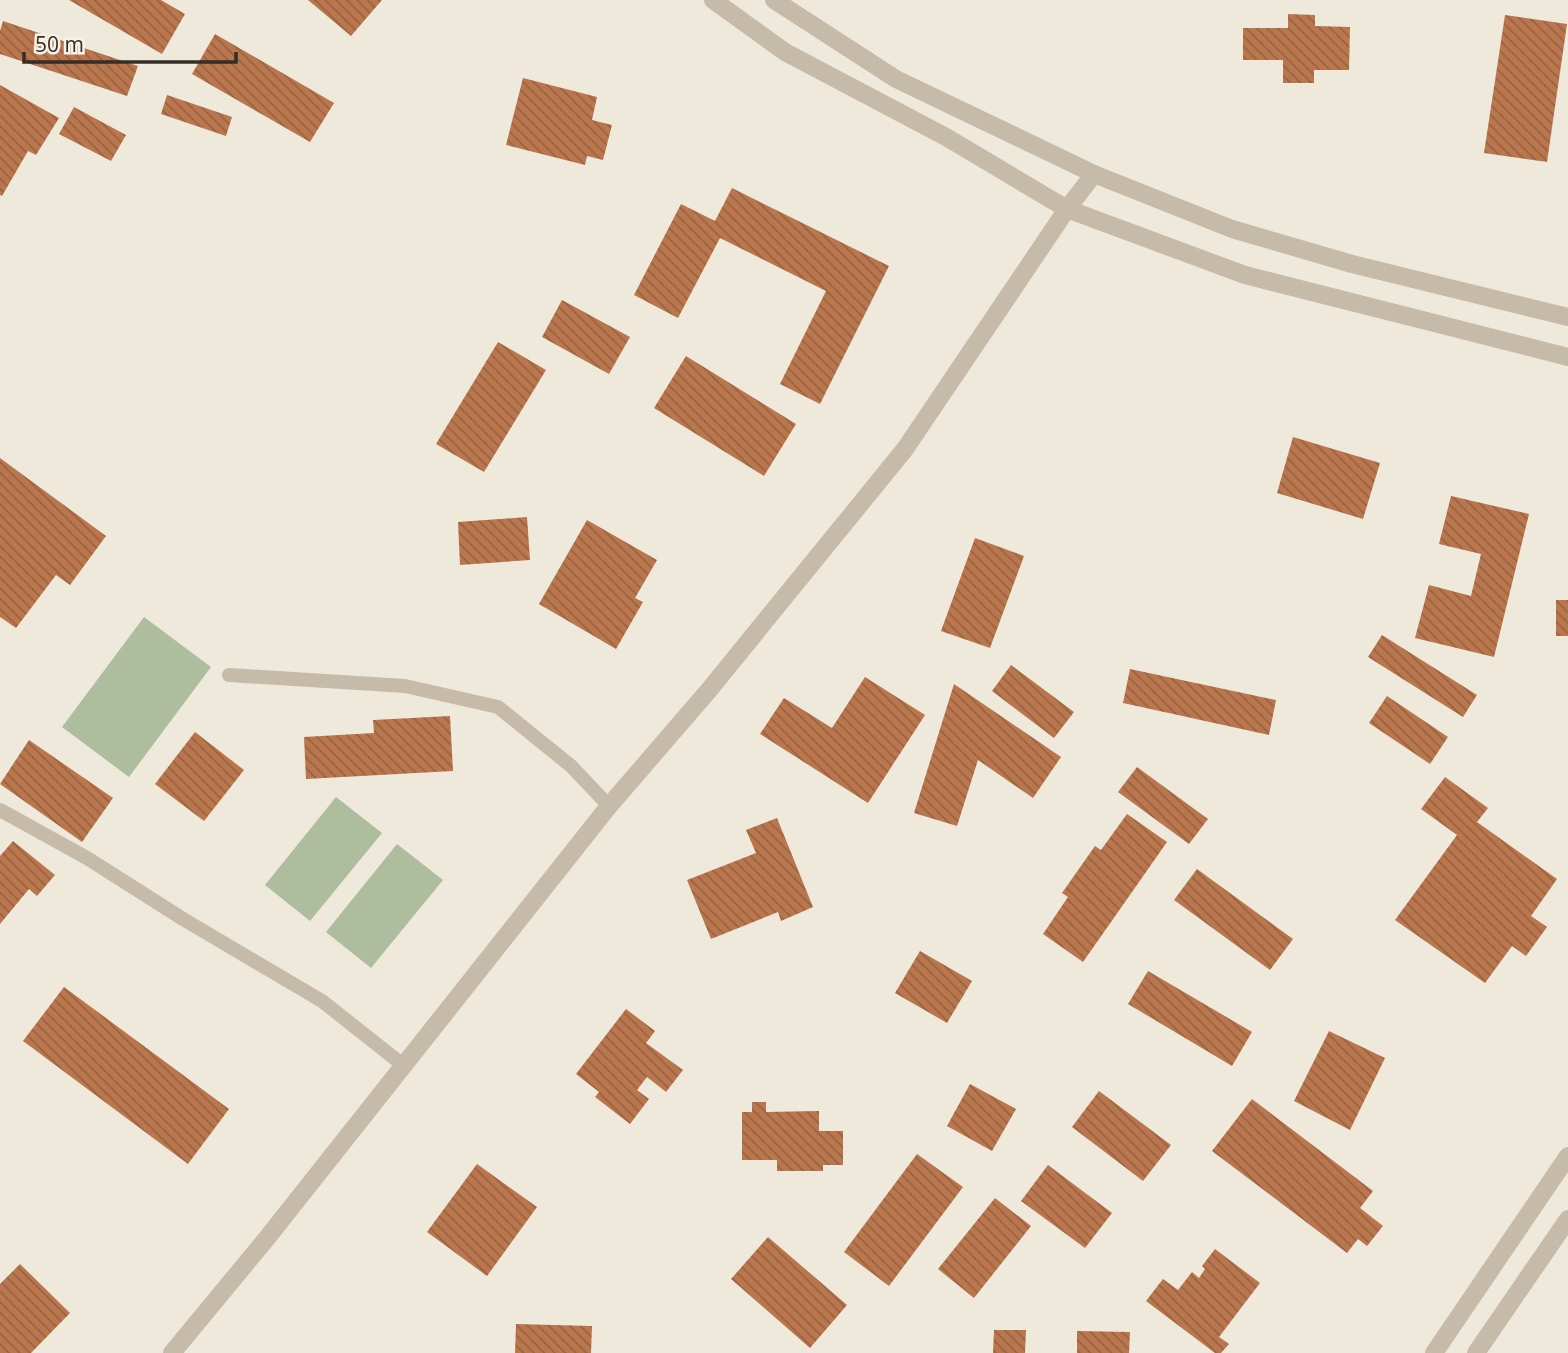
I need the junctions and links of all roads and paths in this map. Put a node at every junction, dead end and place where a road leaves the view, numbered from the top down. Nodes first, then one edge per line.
1 (713, 0) edge
2 (774, 0) edge
3 (1094, 174) junction
4 (1067, 209) junction
5 (1568, 317) edge
6 (1568, 356) edge
7 (229, 675) dead end
8 (609, 806) junction
9 (0, 810) edge
10 (403, 1065) junction
11 (1568, 1156) edge
12 (1568, 1219) edge
13 (172, 1353) edge
14 (1434, 1353) edge
15 (1476, 1353) edge

1 - 4 street
2 - 3 street
3 - 4 street
3 - 5 street
4 - 6 street
4 - 8 street
7 - 8 lane
8 - 10 street
9 - 10 lane
10 - 13 street
11 - 14 street
12 - 15 street

